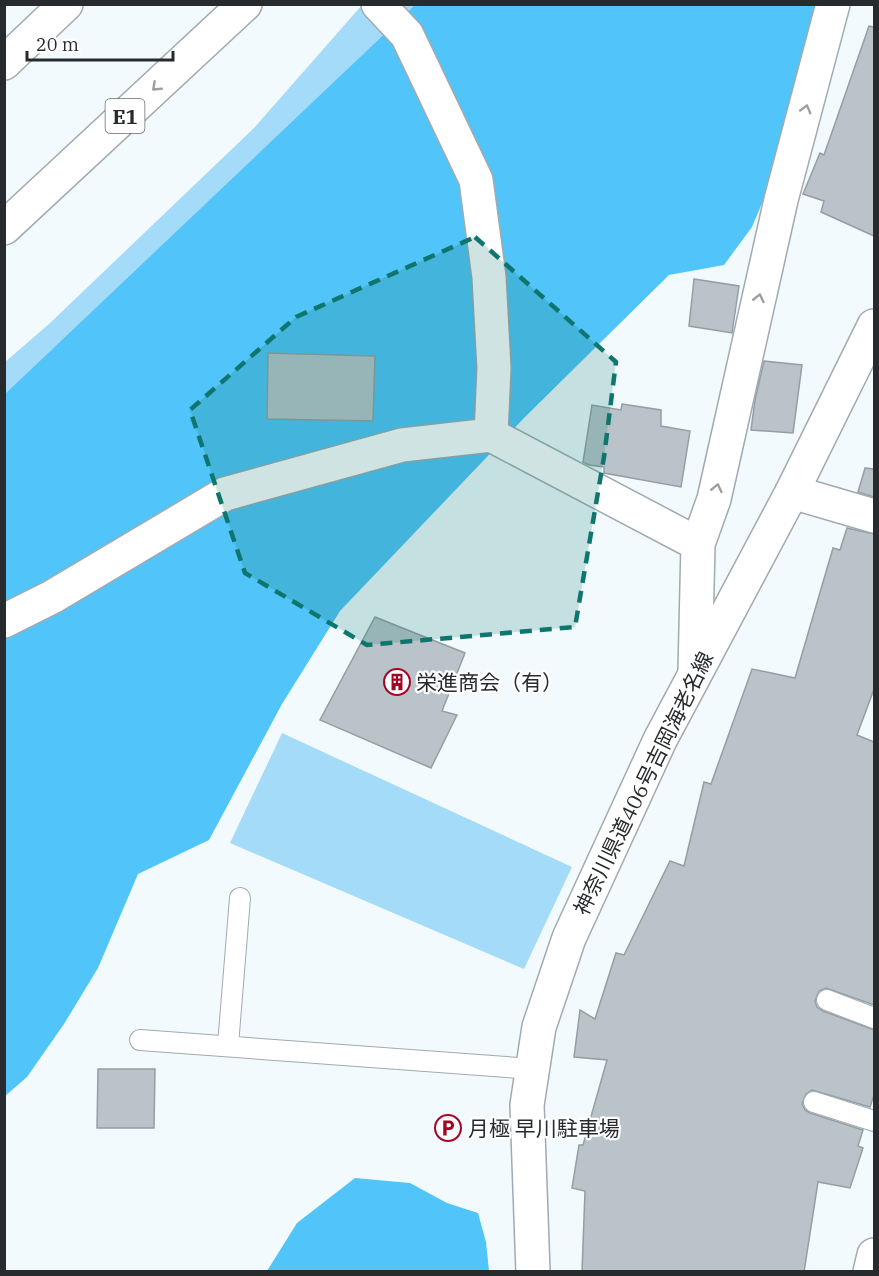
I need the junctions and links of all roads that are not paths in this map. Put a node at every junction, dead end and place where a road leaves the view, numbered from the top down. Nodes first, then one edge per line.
1 (66, 4) edge
2 (245, 4) edge
3 (378, 4) edge
4 (833, 4) edge
5 (4, 63) edge
6 (4, 228) edge
7 (874, 326) edge
8 (491, 435) junction
9 (792, 492) junction
10 (874, 516) edge
11 (698, 544) junction
12 (4, 621) edge
13 (695, 672) junction
14 (240, 898) dead end
15 (827, 1000) dead end
16 (874, 1018) edge
17 (140, 1040) dead end
18 (228, 1045) junction
19 (533, 1069) junction
20 (814, 1102) dead end
21 (874, 1121) edge
22 (874, 1255) edge
23 (533, 1272) edge
24 (870, 1272) edge

1 - 5 main road
2 -> 6 main road, E1
3 - 8 main road
11 -> 4 main road
7 - 9 main road, 神奈川県道406号吉岡海老名線
8 - 11 main road
8 - 12 main road
9 - 10 main road
9 - 13 main road, 神奈川県道406号吉岡海老名線
11 - 13 main road
13 - 19 main road, 神奈川県道406号吉岡海老名線
14 - 18 lane
15 - 16 lane
17 - 18 lane
18 - 19 lane
19 - 23 main road, 神奈川県道406号吉岡海老名線
20 - 21 lane
22 - 24 main road

